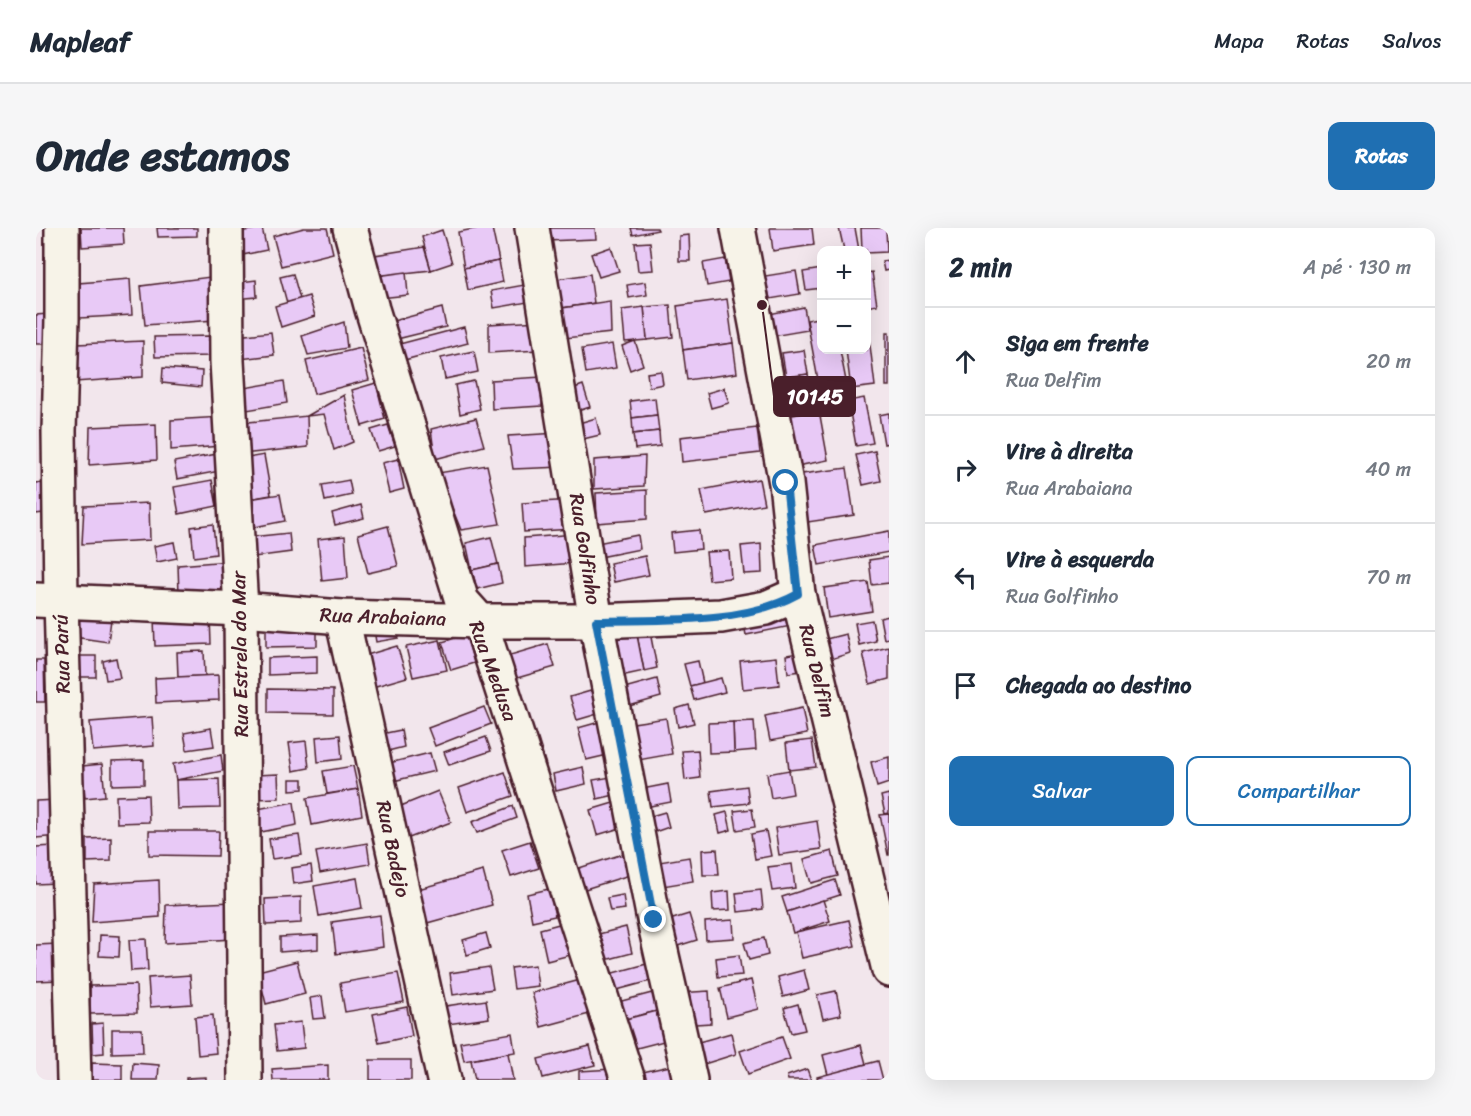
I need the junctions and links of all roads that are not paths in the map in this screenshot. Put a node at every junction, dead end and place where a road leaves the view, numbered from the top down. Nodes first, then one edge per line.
1 (62, 228) edge
2 (225, 228) edge
3 (350, 228) edge
4 (532, 228) edge
5 (738, 228) edge
6 (798, 594) junction
7 (48, 600) edge
8 (241, 609) junction
9 (342, 617) junction
10 (480, 621) junction
11 (596, 621) junction
12 (889, 970) edge
13 (74, 1080) edge
14 (245, 1080) edge
15 (444, 1080) edge
16 (628, 1080) edge
17 (690, 1080) edge

1 - 7 street, Rua Parú
2 - 8 street, Rua Estrela do Mar
3 - 10 street, Rua Medusa
4 - 11 street, Rua Golfinho
5 - 6 street, Rua Delfim
6 - 11 street, Rua Arabaiana
6 - 12 street, Rua Delfim
7 - 8 street, Rua Arabaiana
7 - 13 street, Rua Parú
8 - 9 street, Rua Arabaiana
8 - 14 street, Rua Estrela do Mar
9 - 10 street, Rua Arabaiana
9 - 15 street, Rua Badejo
10 - 11 street, Rua Arabaiana
10 - 16 street, Rua Medusa
11 - 17 street, Rua Golfinho

